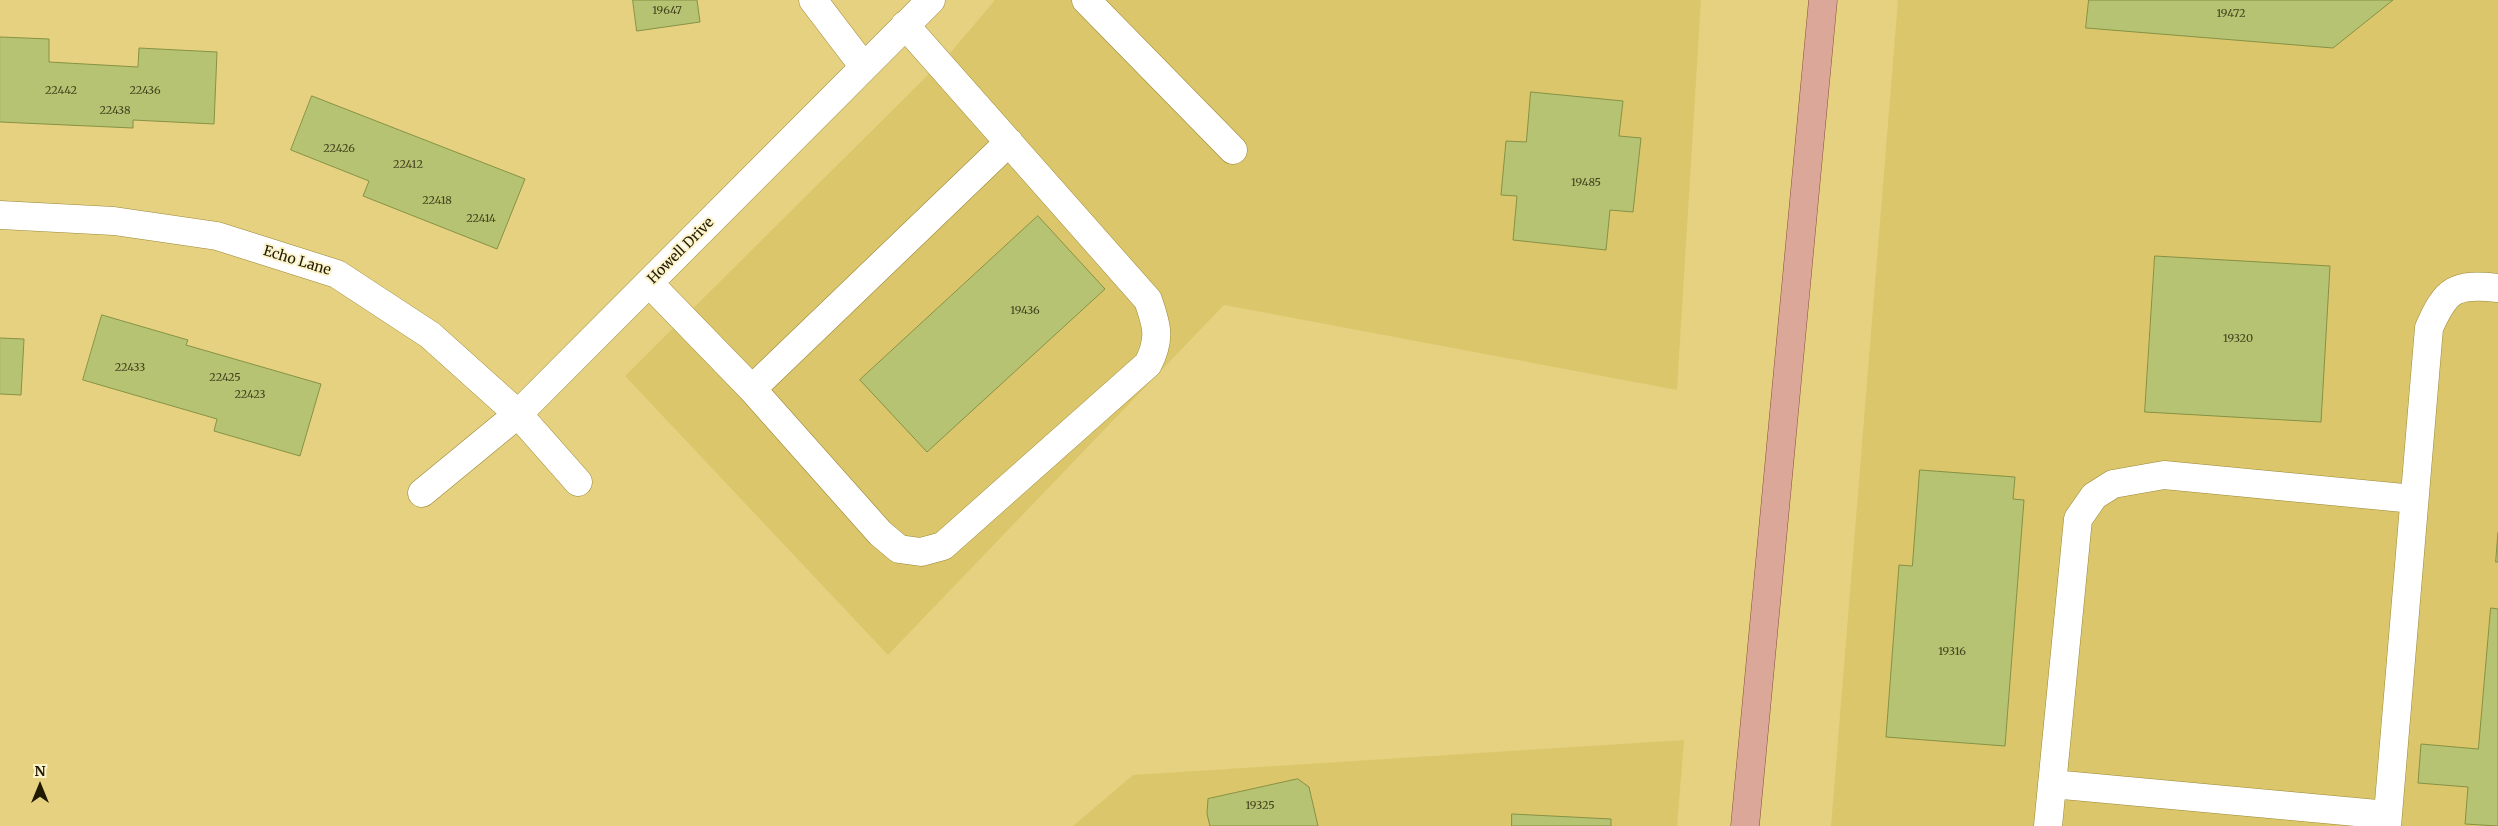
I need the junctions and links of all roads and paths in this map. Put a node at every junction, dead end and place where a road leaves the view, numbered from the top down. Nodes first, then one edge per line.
1 (813, 0) edge
2 (931, 0) edge
3 (1086, 0) edge
4 (1823, 0) edge
5 (905, 26) junction
6 (864, 67) junction
7 (1009, 142) junction
8 (1233, 150) dead end
9 (0, 215) edge
10 (649, 283) junction
11 (2498, 288) edge
12 (752, 389) junction
13 (518, 414) junction
14 (578, 482) dead end
15 (422, 493) dead end
16 (2414, 499) junction
17 (2052, 784) junction
18 (2387, 820) edge
19 (1745, 826) edge
20 (2048, 826) edge

1 - 6 street
2 - 5 street, Howell Drive
3 - 8 street
4 - 19 main road
5 - 6 street, Howell Drive
5 - 7 street
6 - 10 street, Howell Drive
7 - 12 street
7 - 12 street
9 - 13 street, Echo Lane
10 - 12 street
10 - 13 street, Howell Drive
11 - 16 street
13 - 14 street, Echo Lane
13 - 15 street, Howell Drive
16 - 17 street
16 - 18 street
17 - 18 street
17 - 20 street

